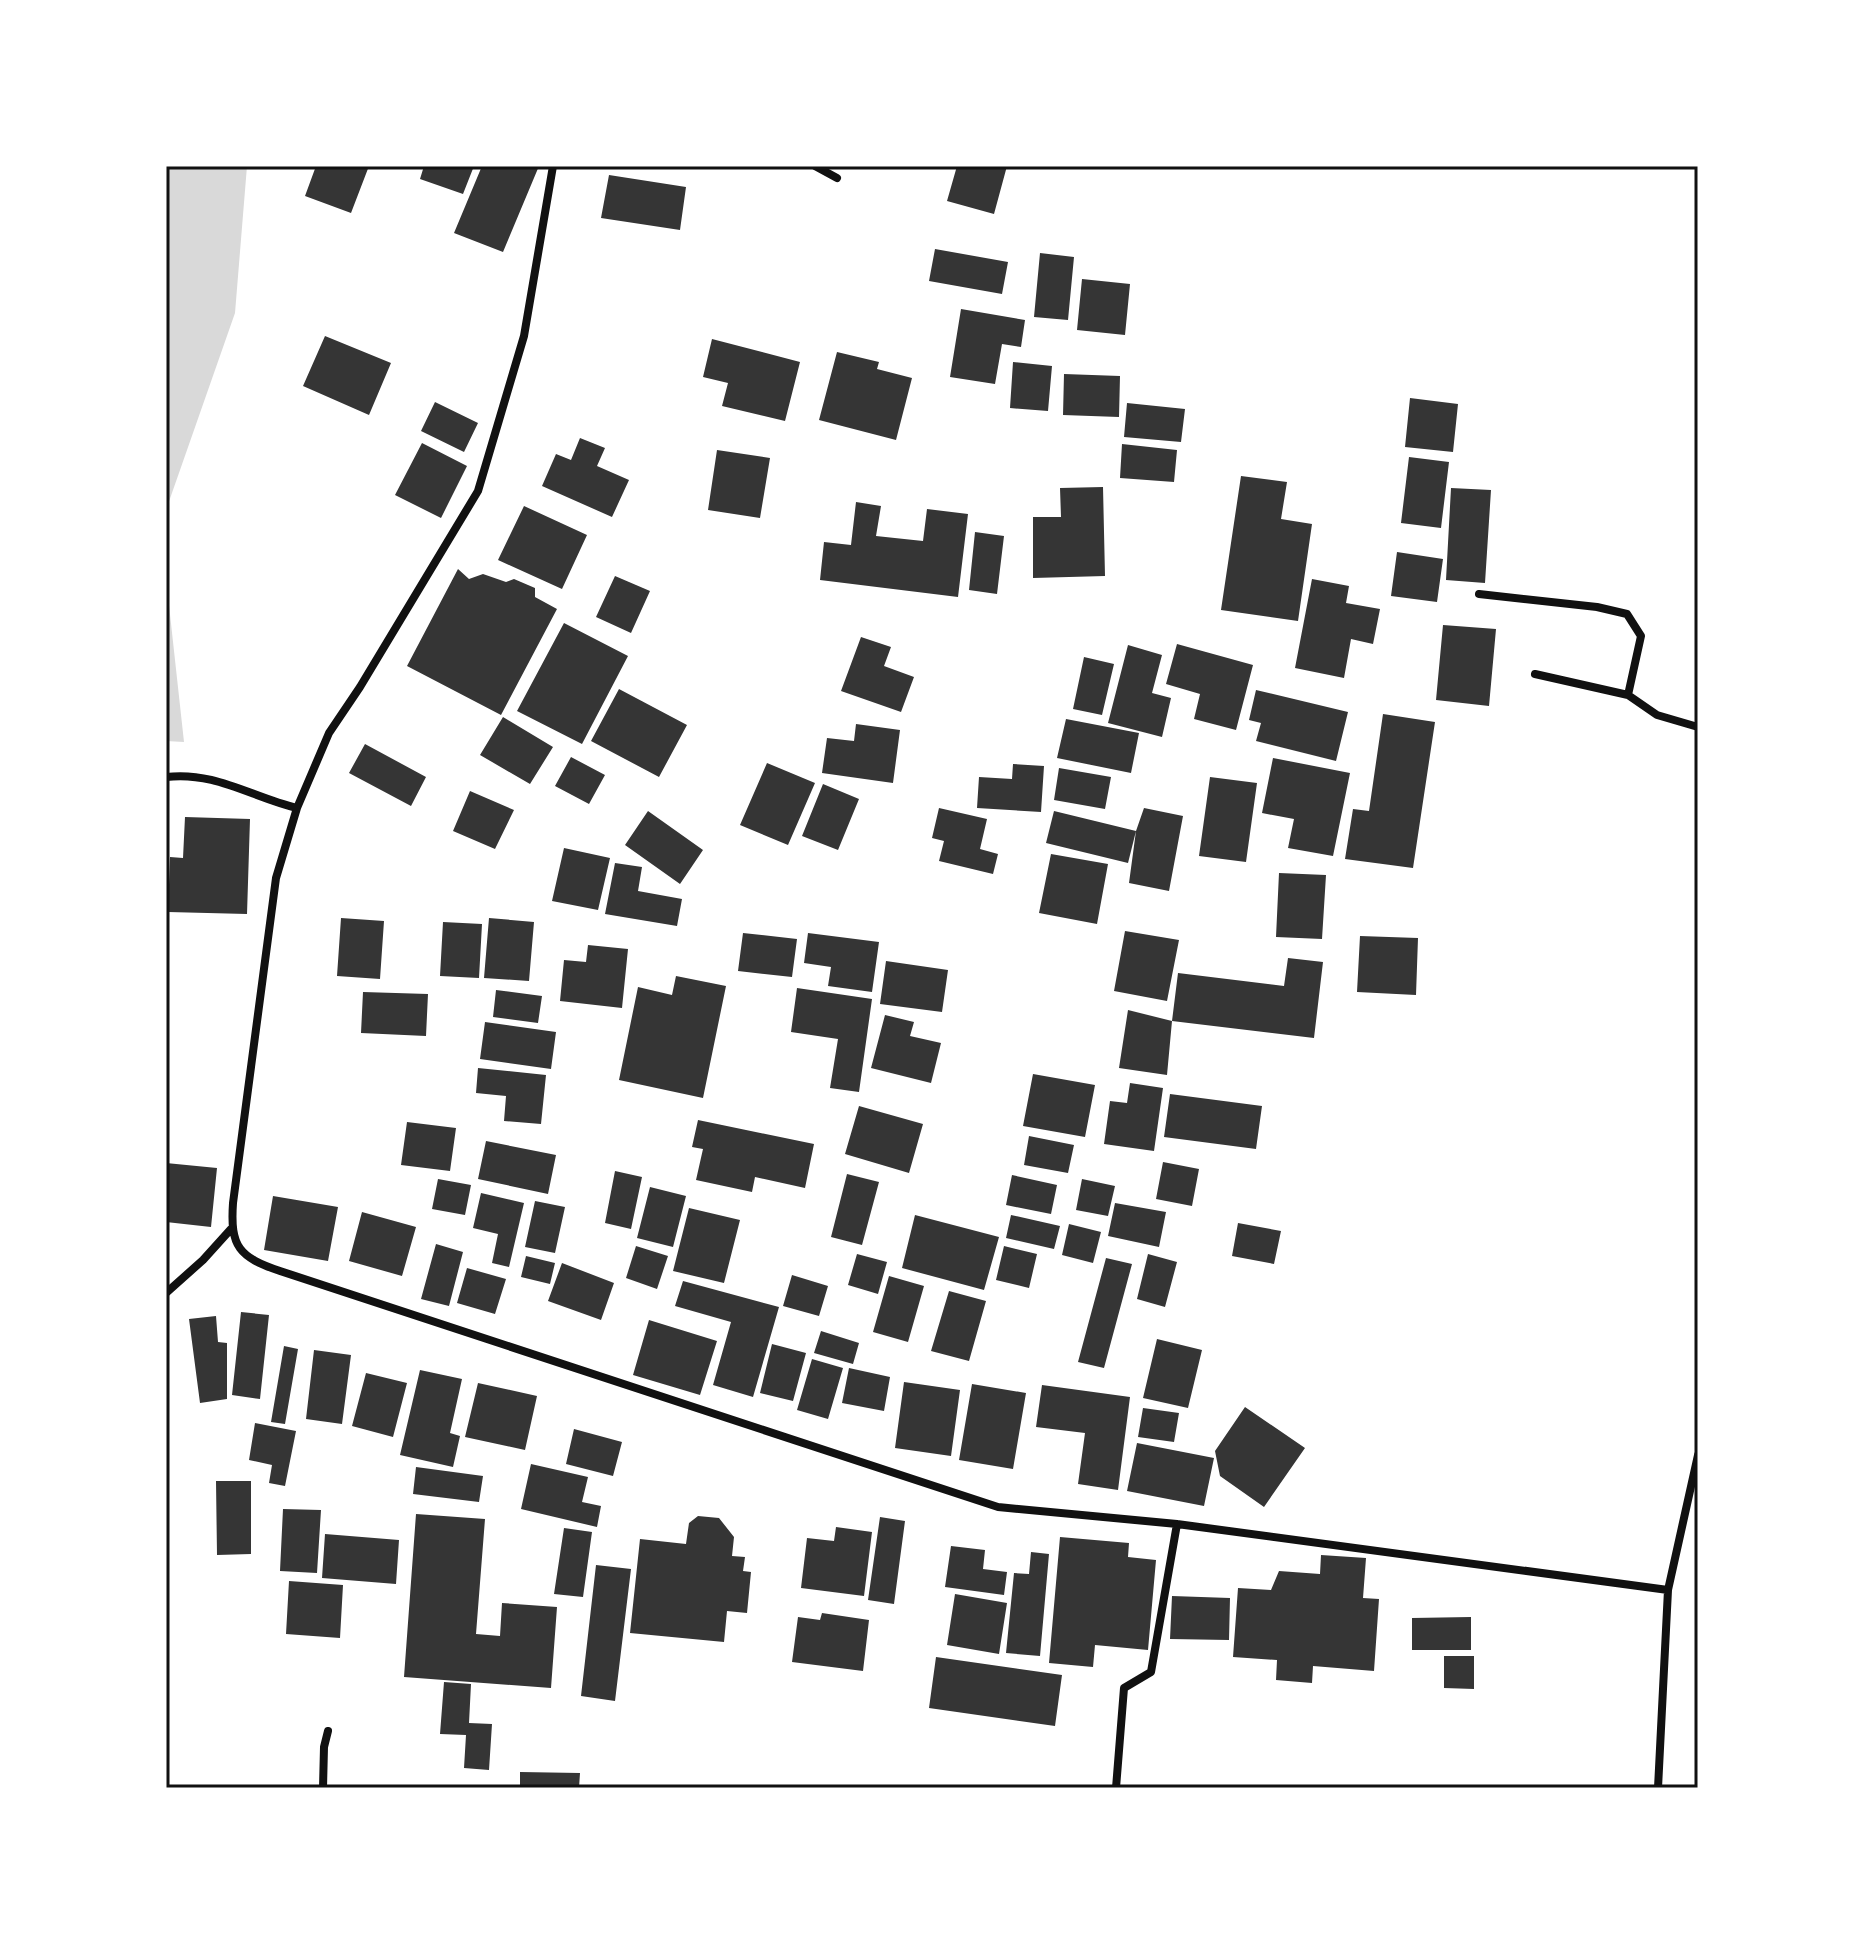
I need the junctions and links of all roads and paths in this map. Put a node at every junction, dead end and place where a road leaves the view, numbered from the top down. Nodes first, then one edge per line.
1 (553, 166) edge
2 (815, 166) edge
3 (837, 178) dead end
4 (1479, 594) dead end
5 (1535, 674) dead end
6 (1628, 695) junction
7 (1698, 727) edge
8 (166, 777) edge
9 (297, 808) junction
10 (231, 1229) junction
11 (166, 1293) edge
12 (1698, 1455) edge
13 (1177, 1524) junction
14 (1668, 1590) junction
15 (328, 1731) dead end
16 (323, 1788) edge
17 (1116, 1788) edge
18 (1658, 1788) edge

1 - 9 street
2 - 3 street
4 - 6 street
5 - 6 street
6 - 7 street
8 - 9 street
9 - 10 street
10 - 11 street
10 - 13 street
12 - 14 street
13 - 14 street
13 - 17 street
14 - 18 street
15 - 16 street

